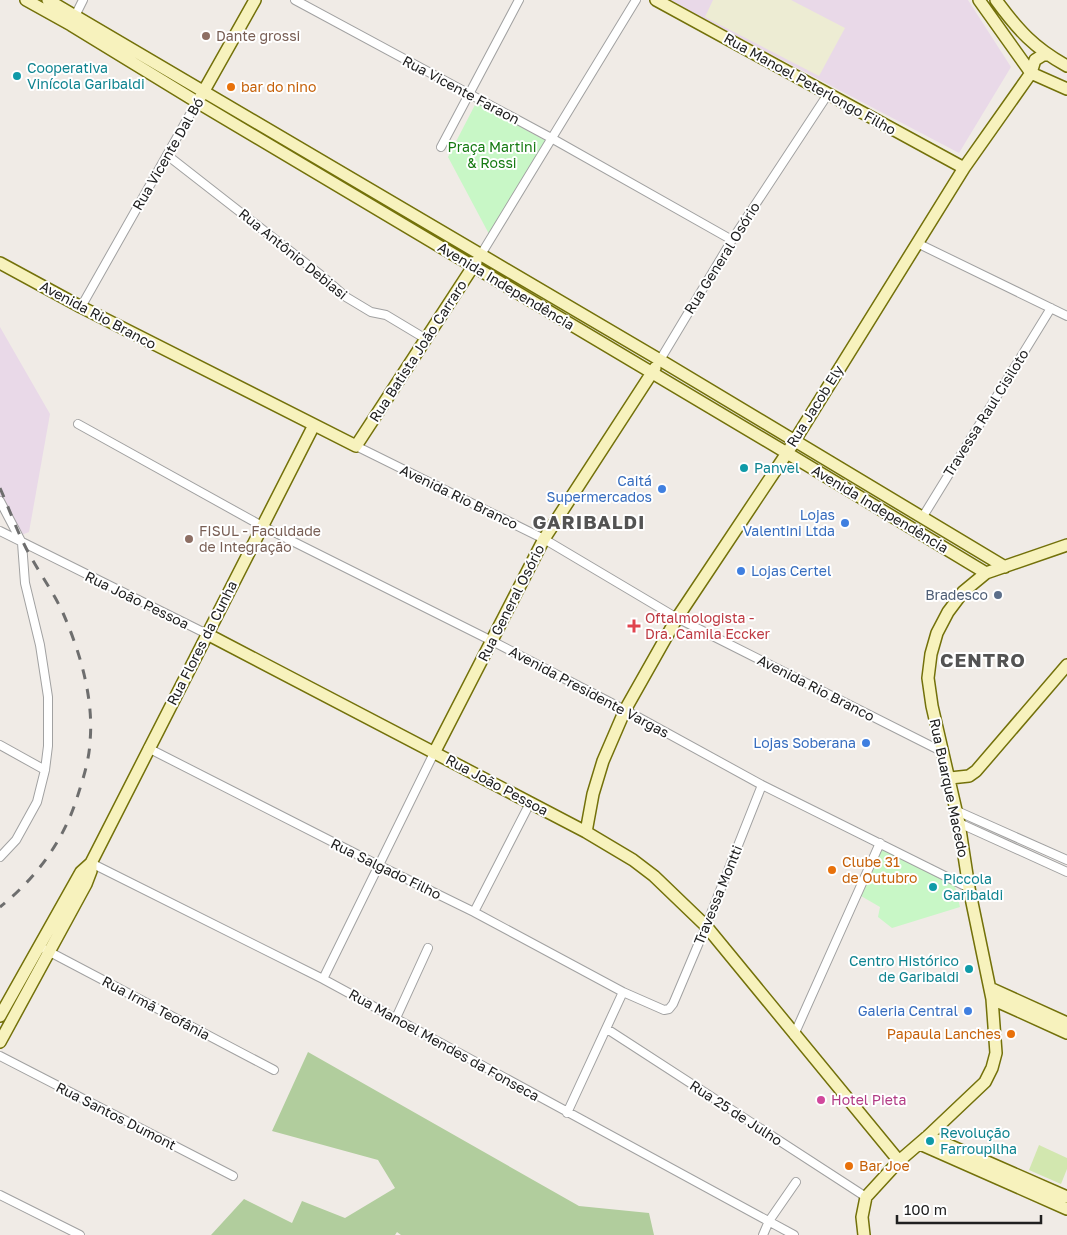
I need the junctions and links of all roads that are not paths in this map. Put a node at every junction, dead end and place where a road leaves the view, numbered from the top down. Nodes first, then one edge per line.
1 (26, 0) edge
2 (48, 0) edge
3 (83, 0) edge
4 (255, 0) edge
5 (295, 0) edge
6 (519, 0) edge
7 (636, 0) edge
8 (656, 0) edge
9 (979, 0) edge
10 (996, 0) edge
11 (73, 20) junction
12 (1047, 55) junction
13 (1067, 66) edge
14 (1031, 73) junction
15 (1065, 88) edge
16 (204, 92) junction
17 (469, 94) junction
18 (828, 94) junction
19 (197, 102) junction
20 (552, 139) junction
21 (441, 147) dead end
22 (167, 155) junction
23 (964, 168) junction
24 (732, 240) junction
25 (918, 243) junction
26 (480, 256) junction
27 (0, 263) edge
28 (473, 267) junction
29 (81, 307) junction
30 (1051, 308) junction
31 (1067, 316) edge
32 (426, 339) junction
33 (660, 360) junction
34 (652, 373) junction
35 (78, 424) dead end
36 (314, 425) junction
37 (794, 441) junction
38 (356, 446) junction
39 (787, 453) junction
40 (0, 501) edge
41 (922, 518) junction
42 (262, 526) junction
43 (0, 531) edge
44 (544, 539) junction
45 (22, 543) junction
46 (1067, 545) edge
47 (1005, 567) junction
48 (986, 573) junction
49 (677, 618) junction
50 (207, 634) junction
51 (492, 641) junction
52 (1065, 669) edge
53 (625, 710) junction
54 (0, 745) edge
55 (148, 748) junction
56 (942, 751) junction
57 (434, 753) junction
58 (45, 770) junction
59 (950, 778) junction
60 (762, 785) junction
61 (530, 803) junction
62 (957, 810) junction
63 (960, 823) junction
64 (586, 832) junction
65 (880, 843) junction
66 (0, 857) edge
67 (1067, 860) edge
68 (91, 863) junction
69 (378, 865) junction
70 (1067, 872) edge
71 (85, 874) junction
72 (969, 888) junction
73 (474, 912) junction
74 (706, 926) junction
75 (38, 946) junction
76 (428, 948) dead end
77 (49, 952) junction
78 (323, 979) junction
79 (623, 992) junction
80 (991, 994) junction
81 (673, 1004) joint
82 (0, 1016) edge
83 (396, 1018) junction
84 (1067, 1024) edge
85 (607, 1029) junction
86 (1067, 1033) edge
87 (794, 1034) junction
88 (0, 1042) edge
89 (0, 1056) edge
90 (274, 1070) dead end
91 (567, 1113) junction
92 (924, 1140) junction
93 (899, 1160) junction
94 (233, 1176) dead end
95 (796, 1182) dead end
96 (1027, 1185) junction
97 (0, 1195) edge
98 (866, 1197) junction
99 (1067, 1197) edge
100 (1067, 1209) edge
101 (769, 1221) junction
102 (80, 1235) edge
103 (763, 1235) edge
104 (794, 1235) edge
105 (864, 1235) edge

1 - 11 main road, Avenida Independência
2 - 11 main road, Avenida Independência
3 - 11 street
4 - 16 main road, Rua Vicente Dal Bó
5 - 17 street, Rua Vicente Faraon
6 - 17 street
7 - 20 street, Rua Batista João Carraro
8 - 18 main road, Rua Manoel Peterlongo Filho
9 - 14 main road
10 - 12 main road
11 - 16 main road, Avenida Independência
11 - 19 main road, Avenida Independência
12 - 13 main road
12 - 14 main road, Rua Jacob Ely
14 - 15 main road
14 - 23 main road, Rua Jacob Ely
16 - 19 main road, Rua Vicente Dal Bó
16 - 26 main road, Avenida Independência
17 - 20 street, Rua Vicente Faraon
17 - 21 street
18 - 23 main road, Rua Manoel Peterlongo Filho
18 - 24 street, Rua General Osório
19 - 22 street, Rua Vicente Dal Bó
19 - 28 main road, Avenida Independência
20 - 24 street, Rua Vicente Faraon
20 - 26 street, Rua Batista João Carraro
22 - 29 street, Rua Vicente Dal Bó
22 - 32 street, Rua Antônio Debiasi
23 - 25 main road, Rua Jacob Ely
24 - 33 street, Rua General Osório
25 - 30 street
25 - 37 main road, Rua Jacob Ely
26 - 28 main road, Rua Batista João Carraro
26 - 33 main road, Avenida Independência
27 - 29 main road, Avenida Rio Branco
28 - 32 main road, Rua Batista João Carraro
28 - 34 main road, Avenida Independência
29 - 36 main road, Avenida Rio Branco
30 - 31 street
30 - 41 street, Travessa Raul Cisiloto
32 - 38 main road, Rua Batista João Carraro
33 - 34 main road, Rua General Osório
33 - 37 main road, Avenida Independência
34 - 39 main road, Avenida Independência
34 - 44 main road, Rua General Osório
35 - 42 street, Avenida Presidente Vargas
36 - 38 main road, Avenida Rio Branco
36 - 42 main road, Rua Flores da Cunha
37 - 39 main road, Rua Jacob Ely
37 - 41 main road, Avenida Independência
38 - 44 street, Avenida Rio Branco
39 - 48 main road, Avenida Independência
39 - 49 main road, Rua Jacob Ely
40 - 45 street
41 - 47 main road, Avenida Independência
42 - 50 main road, Rua Flores da Cunha
42 - 51 street, Avenida Presidente Vargas
43 - 45 street, Rua João Pessoa
44 - 49 street, Avenida Rio Branco
44 - 51 main road, Rua General Osório
45 - 50 street, Rua João Pessoa
45 - 58 street
46 - 47 main road
47 - 48 main road
48 - 56 main road, Rua Buarque Macedo
49 - 53 main road, Rua Jacob Ely
49 - 56 street, Avenida Rio Branco
50 - 55 main road, Rua Flores da Cunha
50 - 57 main road, Rua João Pessoa
51 - 53 street, Avenida Presidente Vargas
51 - 57 main road, Rua General Osório
52 - 59 main road
53 - 60 street, Avenida Presidente Vargas
53 - 64 main road, Rua Jacob Ely
54 - 58 street
55 - 68 main road, Rua Flores da Cunha
55 - 69 street, Rua Salgado Filho
56 - 59 main road, Rua Buarque Macedo
57 - 61 main road, Rua João Pessoa
57 - 69 street, Rua General Osório
58 - 66 street
59 - 62 main road, Rua Buarque Macedo
60 - 65 street, Avenida Presidente Vargas
60 - 74 street, Travessa Montti
61 - 64 main road, Rua João Pessoa
61 - 73 street
62 - 63 main road, Rua Buarque Macedo
62 - 67 street
63 - 70 street
63 - 72 main road, Rua Buarque Macedo
64 - 74 main road, Rua João Pessoa
65 - 72 street, Avenida Presidente Vargas
65 - 87 street
68 - 71 main road, Rua Flores da Cunha
68 - 78 street, Rua Manoel Mendes da Fonseca
69 - 73 street, Rua Salgado Filho
69 - 78 street, Rua General Osório
71 - 75 main road
71 - 77 main road
72 - 80 main road, Rua Buarque Macedo
73 - 79 street, Rua Salgado Filho
74 - 81 street, Travessa Montti
74 - 87 main road, Rua João Pessoa
75 - 77 street, Rua Irmã Teofânia
75 - 82 main road
76 - 83 street
77 - 88 main road
77 - 90 street, Rua Irmã Teofânia
78 - 83 street, Rua Manoel Mendes da Fonseca
79 - 81 street, Rua Salgado Filho
79 - 85 street
80 - 84 main road
80 - 86 main road
80 - 92 main road, Rua Buarque Macedo
83 - 91 street, Rua Manoel Mendes da Fonseca
85 - 91 street
85 - 98 street, Rua 25 de Julho
87 - 93 main road, Rua João Pessoa
89 - 94 street, Rua Santos Dumont
91 - 101 street, Rua Manoel Mendes da Fonseca
92 - 93 main road, Rua Buarque Macedo
92 - 96 main road
93 - 98 main road, Rua Buarque Macedo
95 - 101 street
96 - 99 main road
96 - 100 main road
97 - 102 street
98 - 105 main road
101 - 103 street
101 - 104 street, Rua Manoel Mendes da Fonseca

